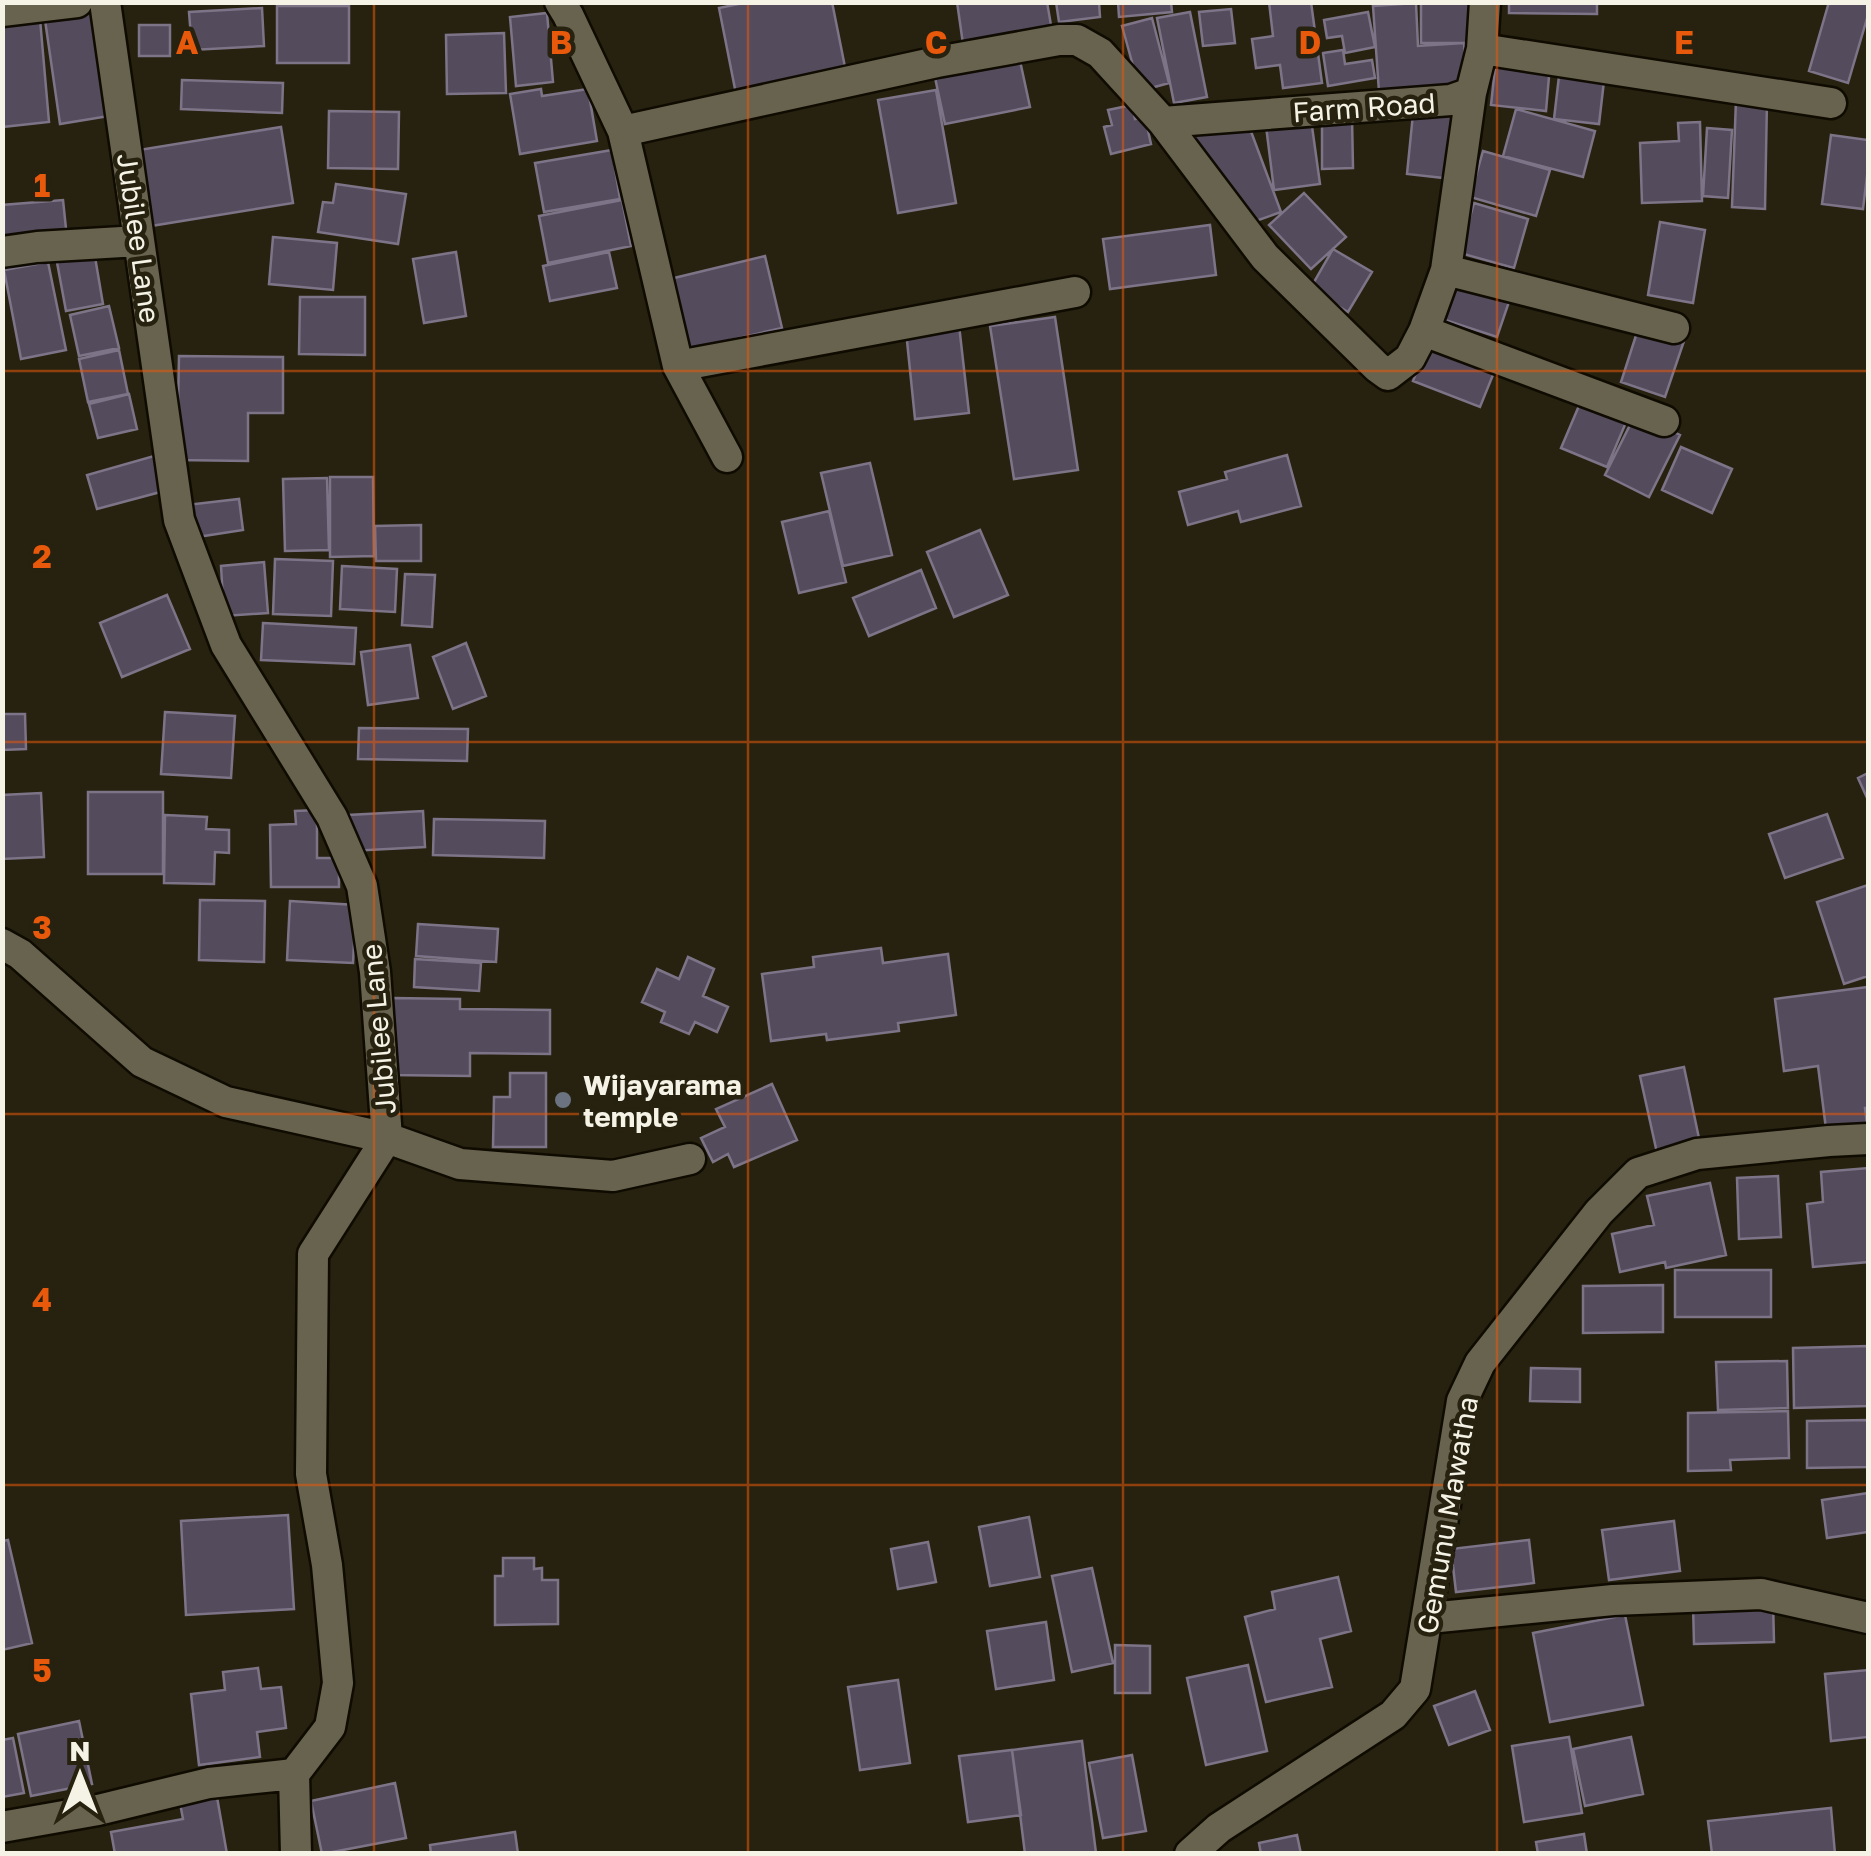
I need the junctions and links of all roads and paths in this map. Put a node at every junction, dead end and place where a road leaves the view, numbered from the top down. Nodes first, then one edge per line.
1 (77, 2) edge
2 (106, 2) edge
3 (560, 2) edge
4 (1484, 2) edge
5 (2, 11) edge
6 (1482, 49) junction
7 (1471, 93) junction
8 (1830, 103) dead end
9 (1163, 122) junction
10 (623, 131) junction
11 (139, 241) junction
12 (2, 252) edge
13 (1446, 270) junction
14 (1075, 292) dead end
15 (1674, 328) dead end
16 (1424, 330) junction
17 (678, 366) junction
18 (1664, 421) dead end
19 (727, 457) dead end
20 (2, 944) edge
21 (388, 1138) junction
22 (1868, 1140) edge
23 (690, 1158) dead end
24 (1428, 1618) junction
25 (1868, 1618) edge
26 (294, 1774) junction
27 (2, 1827) edge
28 (296, 1854) edge
29 (1190, 1854) edge

1 - 5 street
2 - 11 street, Jubilee Lane
3 - 10 street
4 - 6 street, Farm Road
6 - 7 street, Farm Road
6 - 8 street
7 - 9 street, Farm Road
7 - 13 street
9 - 10 street
9 - 16 street
10 - 17 street
11 - 12 street
11 - 21 street, Jubilee Lane
13 - 15 street
13 - 16 street
14 - 17 street
16 - 18 street
17 - 19 street
20 - 21 street
21 - 23 street
21 - 26 street, Jubilee Lane
22 - 24 street, Gemunu Mawatha
24 - 25 street
24 - 29 street, Gemunu Mawatha
26 - 27 street
26 - 28 street

